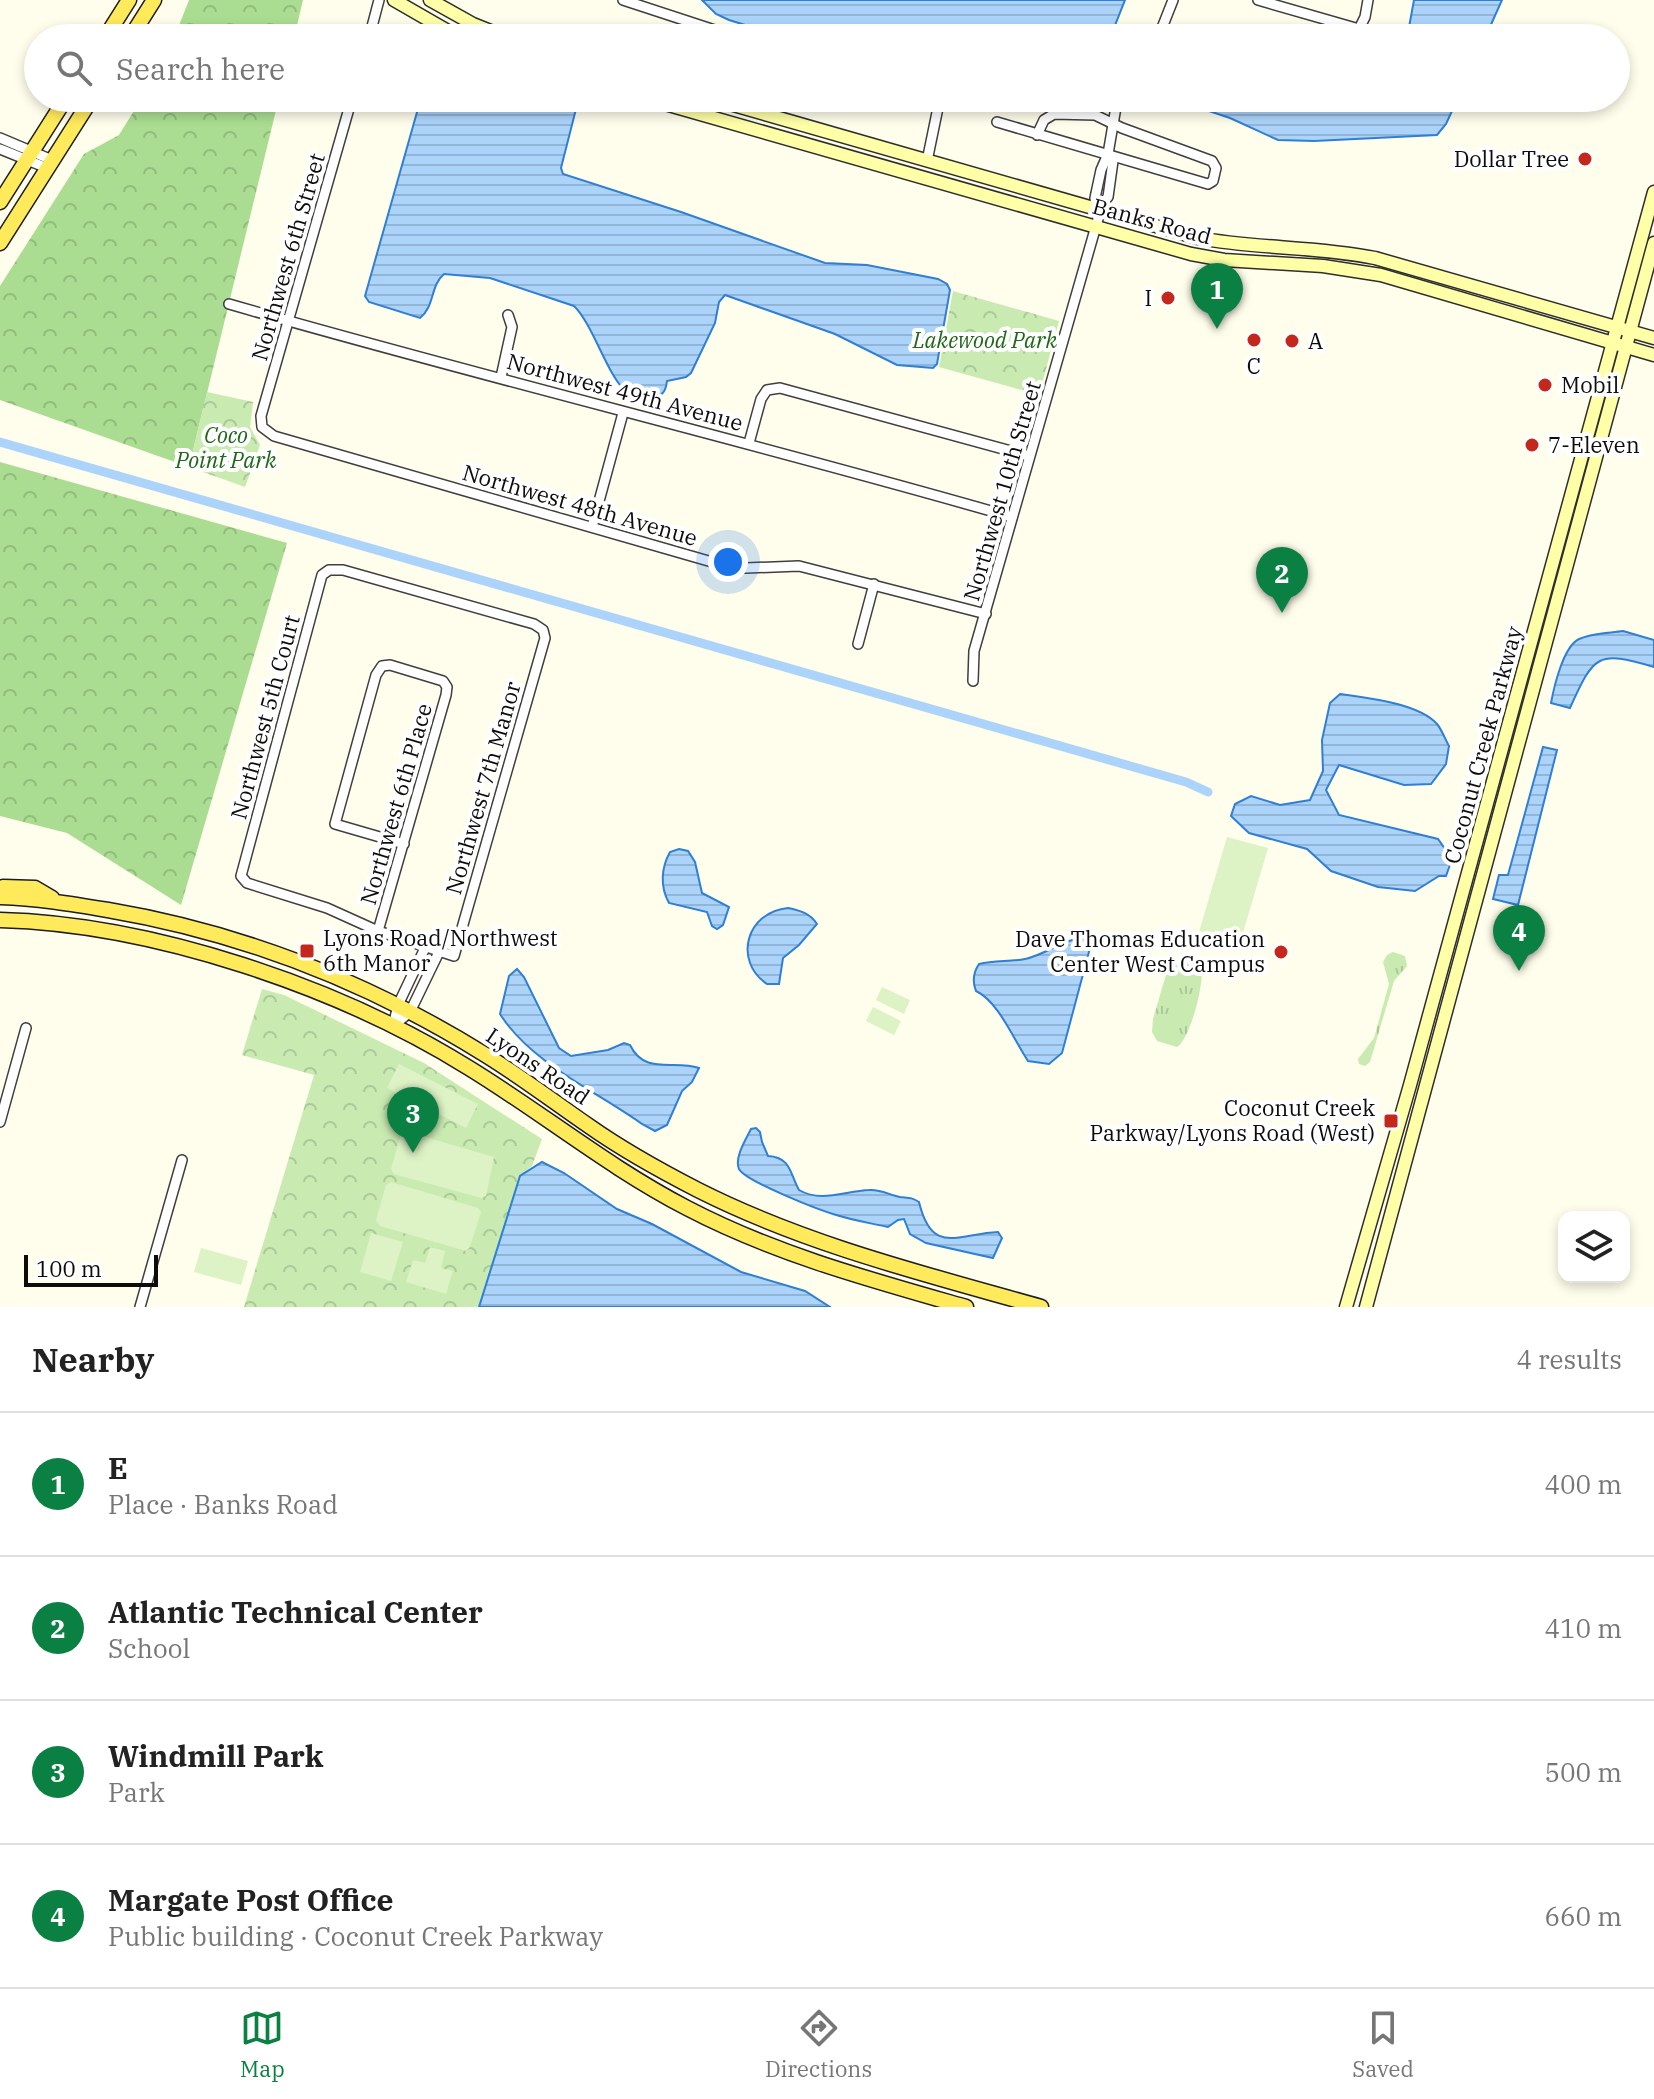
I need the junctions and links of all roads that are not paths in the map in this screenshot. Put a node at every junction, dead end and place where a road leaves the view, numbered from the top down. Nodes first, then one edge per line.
1 (129, 0) edge
2 (154, 0) edge
3 (379, 0) edge
4 (394, 0) edge
5 (430, 0) edge
6 (623, 0) edge
7 (1173, 0) edge
8 (1258, 0) edge
9 (1368, 0) edge
10 (114, 24) edge
11 (139, 24) edge
12 (373, 24) edge
13 (436, 24) edge
14 (473, 24) edge
15 (696, 24) edge
16 (1164, 24) edge
17 (1342, 24) edge
18 (1362, 24) edge
19 (57, 112) edge
20 (83, 112) edge
21 (348, 112) edge
22 (697, 112) edge
23 (757, 112) edge
24 (937, 112) edge
25 (1115, 112) edge
26 (997, 122) dead end
27 (1113, 123) junction
28 (1037, 135) junction
29 (0, 138) edge
30 (0, 149) edge
31 (1108, 154) junction
32 (29, 155) junction
33 (927, 161) junction
34 (50, 164) junction
35 (1654, 192) edge
36 (0, 202) edge
37 (1097, 218) junction
38 (0, 243) edge
39 (1654, 243) edge
40 (229, 304) dead end
41 (508, 315) dead end
42 (288, 321) junction
43 (1617, 327) junction
44 (1630, 331) junction
45 (1654, 338) edge
46 (1612, 342) junction
47 (1627, 346) junction
48 (1654, 355) edge
49 (501, 377) junction
50 (623, 413) junction
51 (262, 427) joint
52 (749, 443) junction
53 (1029, 456) junction
54 (1012, 517) junction
55 (592, 527) junction
56 (329, 570) joint
57 (874, 584) junction
58 (986, 614) junction
59 (858, 644) dead end
60 (973, 681) dead end
61 (404, 844) junction
62 (0, 887) edge
63 (0, 897) edge
64 (59, 902) junction
65 (0, 920) edge
66 (378, 931) junction
67 (425, 948) junction
68 (439, 952) junction
69 (404, 1008) junction
70 (393, 1026) junction
71 (26, 1028) dead end
72 (0, 1122) edge
73 (182, 1160) dead end
74 (140, 1307) edge
75 (966, 1307) edge
76 (1041, 1307) edge
77 (1346, 1307) edge
78 (1366, 1307) edge

1 - 10 main road
2 - 11 main road
3 - 12 street
4 - 13 main road
5 - 14 main road
6 - 15 street
7 - 16 street
8 - 17 street
9 - 18 street
19 - 32 main road
20 - 34 main road
21 - 42 street, Northwest 6th Street
22 - 37 main road, Banks Road
23 - 33 main road, Banks Road
24 - 33 street
25 - 27 street, Banks Road
26 - 28 street
27 - 28 street
27 - 31 street, Banks Road
27 - 31 street
28 - 31 street
29 - 32 street
30 - 32 street
31 - 37 street, Banks Road
32 - 34 street
32 - 36 main road
33 - 37 main road, Banks Road
34 - 38 main road
35 - 43 main road, Coconut Creek Parkway
37 - 43 main road, Banks Road
37 - 46 main road, Banks Road
37 - 53 street, Northwest 10th Street
39 - 44 main road, Coconut Creek Parkway
40 - 42 street, Northwest 49th Avenue
41 - 49 street
42 - 49 street, Northwest 49th Avenue
42 - 51 street, Northwest 6th Street
43 - 44 main road, Banks Road
43 - 46 main road, Coconut Creek Parkway
44 - 45 main road, Banks Road
44 - 47 main road, Coconut Creek Parkway
46 - 47 main road, Banks Road
46 - 77 main road, Coconut Creek Parkway
47 - 48 main road, Banks Road
47 - 78 main road, Coconut Creek Parkway
49 - 50 street, Northwest 49th Avenue
50 - 52 street, Northwest 49th Avenue
50 - 55 street
51 - 55 street, Northwest 48th Avenue
52 - 53 street
52 - 54 street, Northwest 49th Avenue
53 - 54 street, Northwest 10th Street
54 - 58 street, Northwest 10th Street
55 - 57 street, Northwest 48th Avenue
56 - 66 street, Northwest 5th Court
56 - 68 street, Northwest 7th Manor
57 - 58 street, Northwest 48th Avenue
57 - 59 street
58 - 60 street, Northwest 10th Street
61 - 61 street, Northwest 6th Place
61 - 66 street, Northwest 6th Place
62 - 64 main road
63 - 64 main road, Lyons Road
64 - 69 main road, Lyons Road
65 - 70 main road, Lyons Road
66 - 67 street
67 - 68 street
67 - 69 street
68 - 69 street
69 - 70 street
69 - 76 main road, Lyons Road
70 - 75 main road, Lyons Road
71 - 72 street
73 - 74 street

